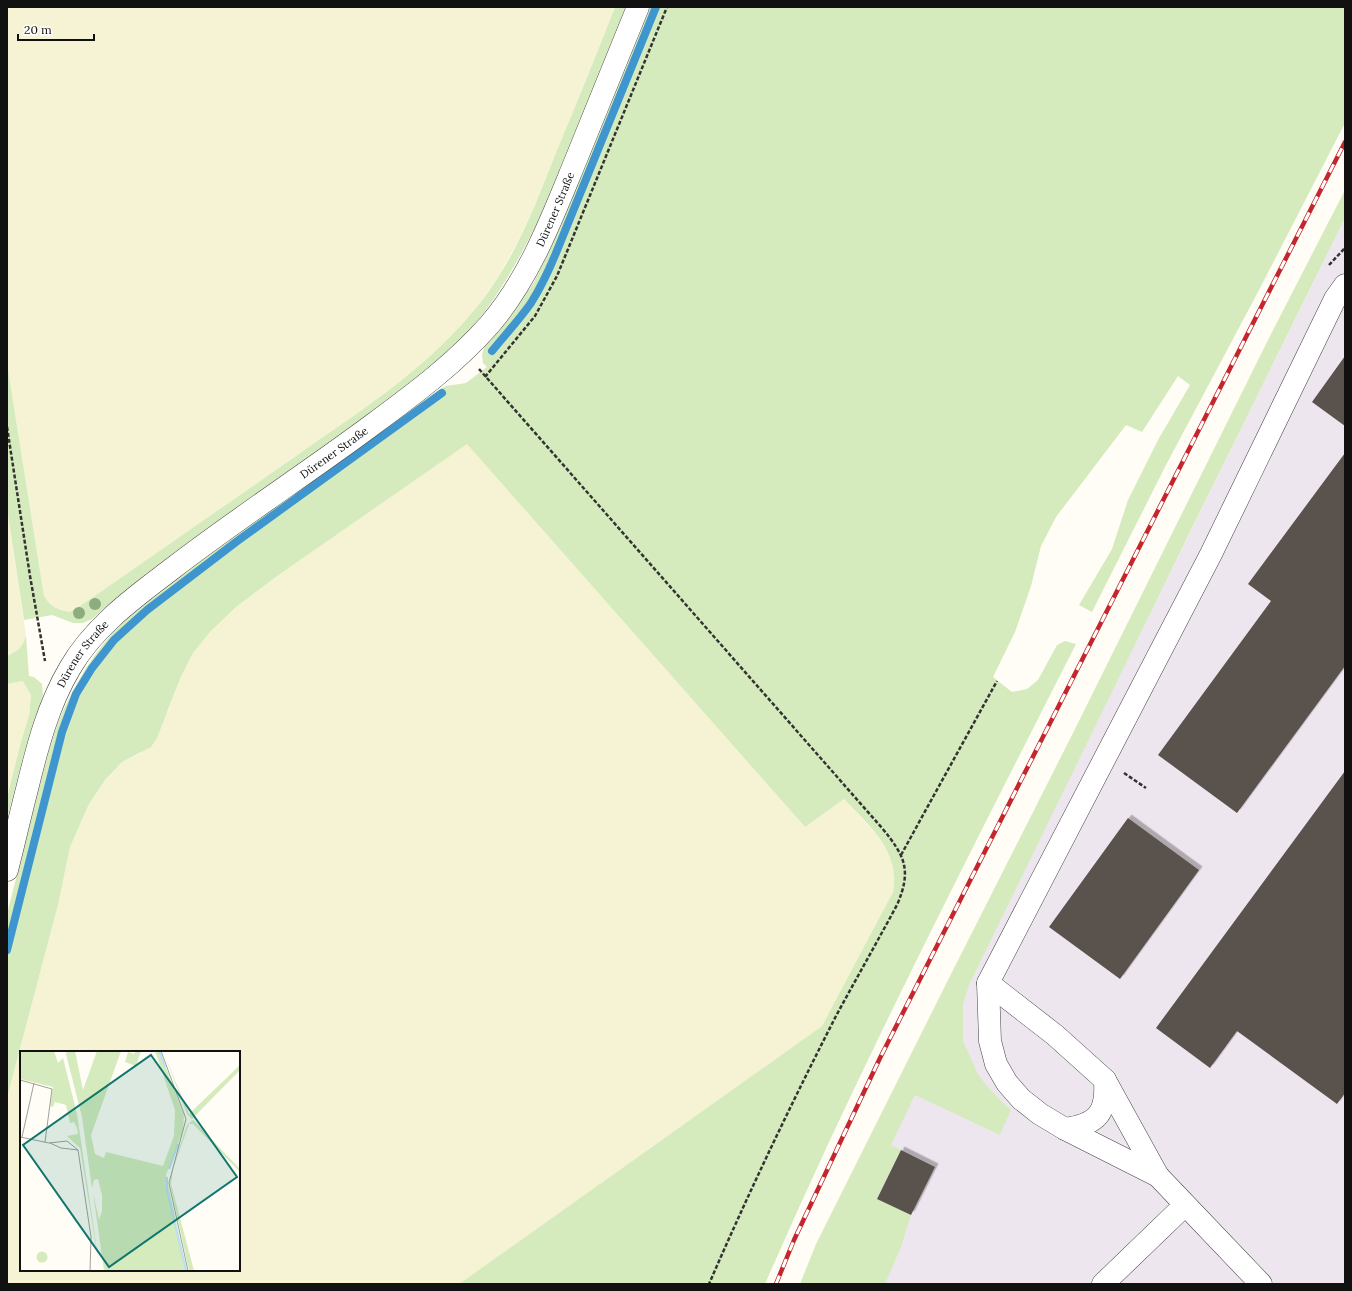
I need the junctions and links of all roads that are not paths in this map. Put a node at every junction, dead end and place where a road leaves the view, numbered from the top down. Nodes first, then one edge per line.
1 (638, 7) edge
2 (1345, 285) edge
3 (7, 870) edge
4 (988, 983) junction
5 (1105, 1080) junction
6 (1065, 1129) junction
7 (1158, 1176) junction
8 (1185, 1205) junction
9 (1103, 1284) edge
10 (1261, 1284) edge

1 - 3 street, Dürener Straße
2 - 4 street
4 - 5 street
4 - 6 street
5 - 6 street
5 - 7 street
6 - 7 street
7 - 8 street
8 - 9 street
8 - 10 street

